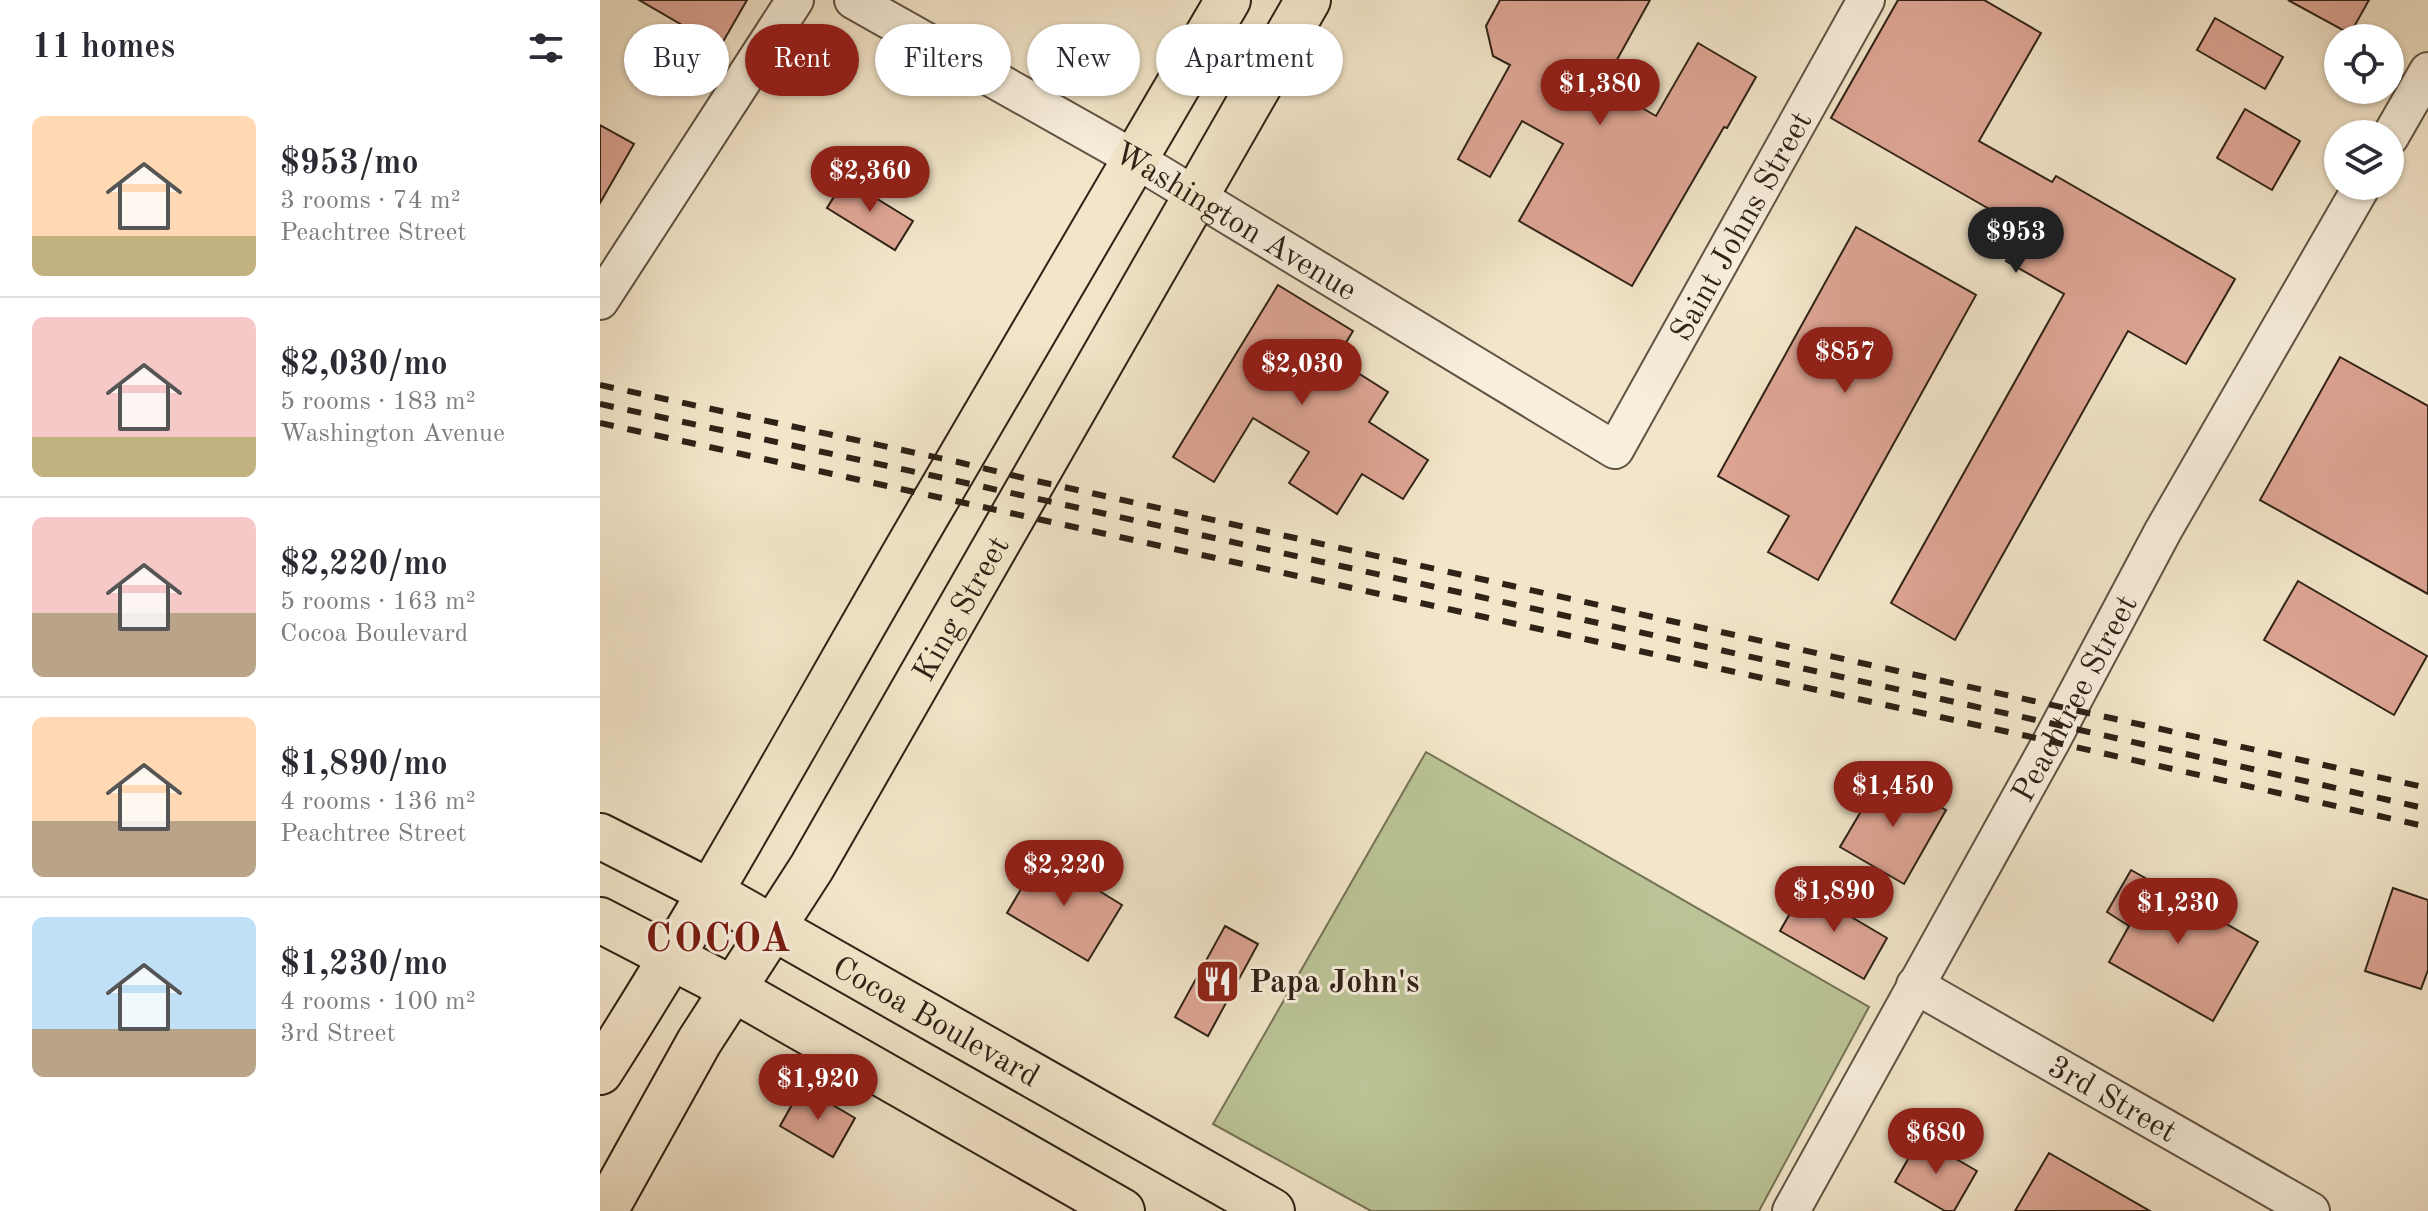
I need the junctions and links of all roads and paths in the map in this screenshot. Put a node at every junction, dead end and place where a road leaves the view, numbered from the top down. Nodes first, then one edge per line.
1 (795, 0) edge
2 (853, 0) edge
3 (1228, 0) edge
4 (1308, 0) edge
5 (1866, 0) edge
6 (2428, 71) edge
7 (2400, 120) edge
8 (1135, 159) junction
9 (1195, 197) junction
10 (2354, 200) edge
11 (600, 301) edge
12 (1615, 450) joint
13 (600, 836) edge
14 (710, 892) junction
15 (600, 920) edge
16 (773, 927) junction
17 (672, 957) junction
18 (1915, 985) junction
19 (733, 989) junction
20 (600, 1072) edge
21 (605, 1211) edge
22 (1122, 1211) edge
23 (1272, 1211) edge
24 (1791, 1211) edge
25 (2311, 1211) edge

1 - 11 street
2 - 8 street, Washington Avenue
3 - 8 main road
4 - 9 main road, King Street
5 - 12 street, Saint Johns Street
6 - 7 street
8 - 9 street, Washington Avenue
8 - 14 main road
9 - 12 street, Washington Avenue
9 - 16 main road, King Street
10 - 18 street, Peachtree Street
13 - 14 main road, Cocoa Boulevard
14 - 16 main road, Cocoa Boulevard
14 - 17 main road
15 - 17 main road
16 - 19 main road, King Street
16 - 23 main road, Cocoa Boulevard
17 - 19 main road
17 - 20 main road
18 - 24 street, Peachtree Street
18 - 25 street, 3rd Street
19 - 21 main road, King Street
19 - 22 main road

